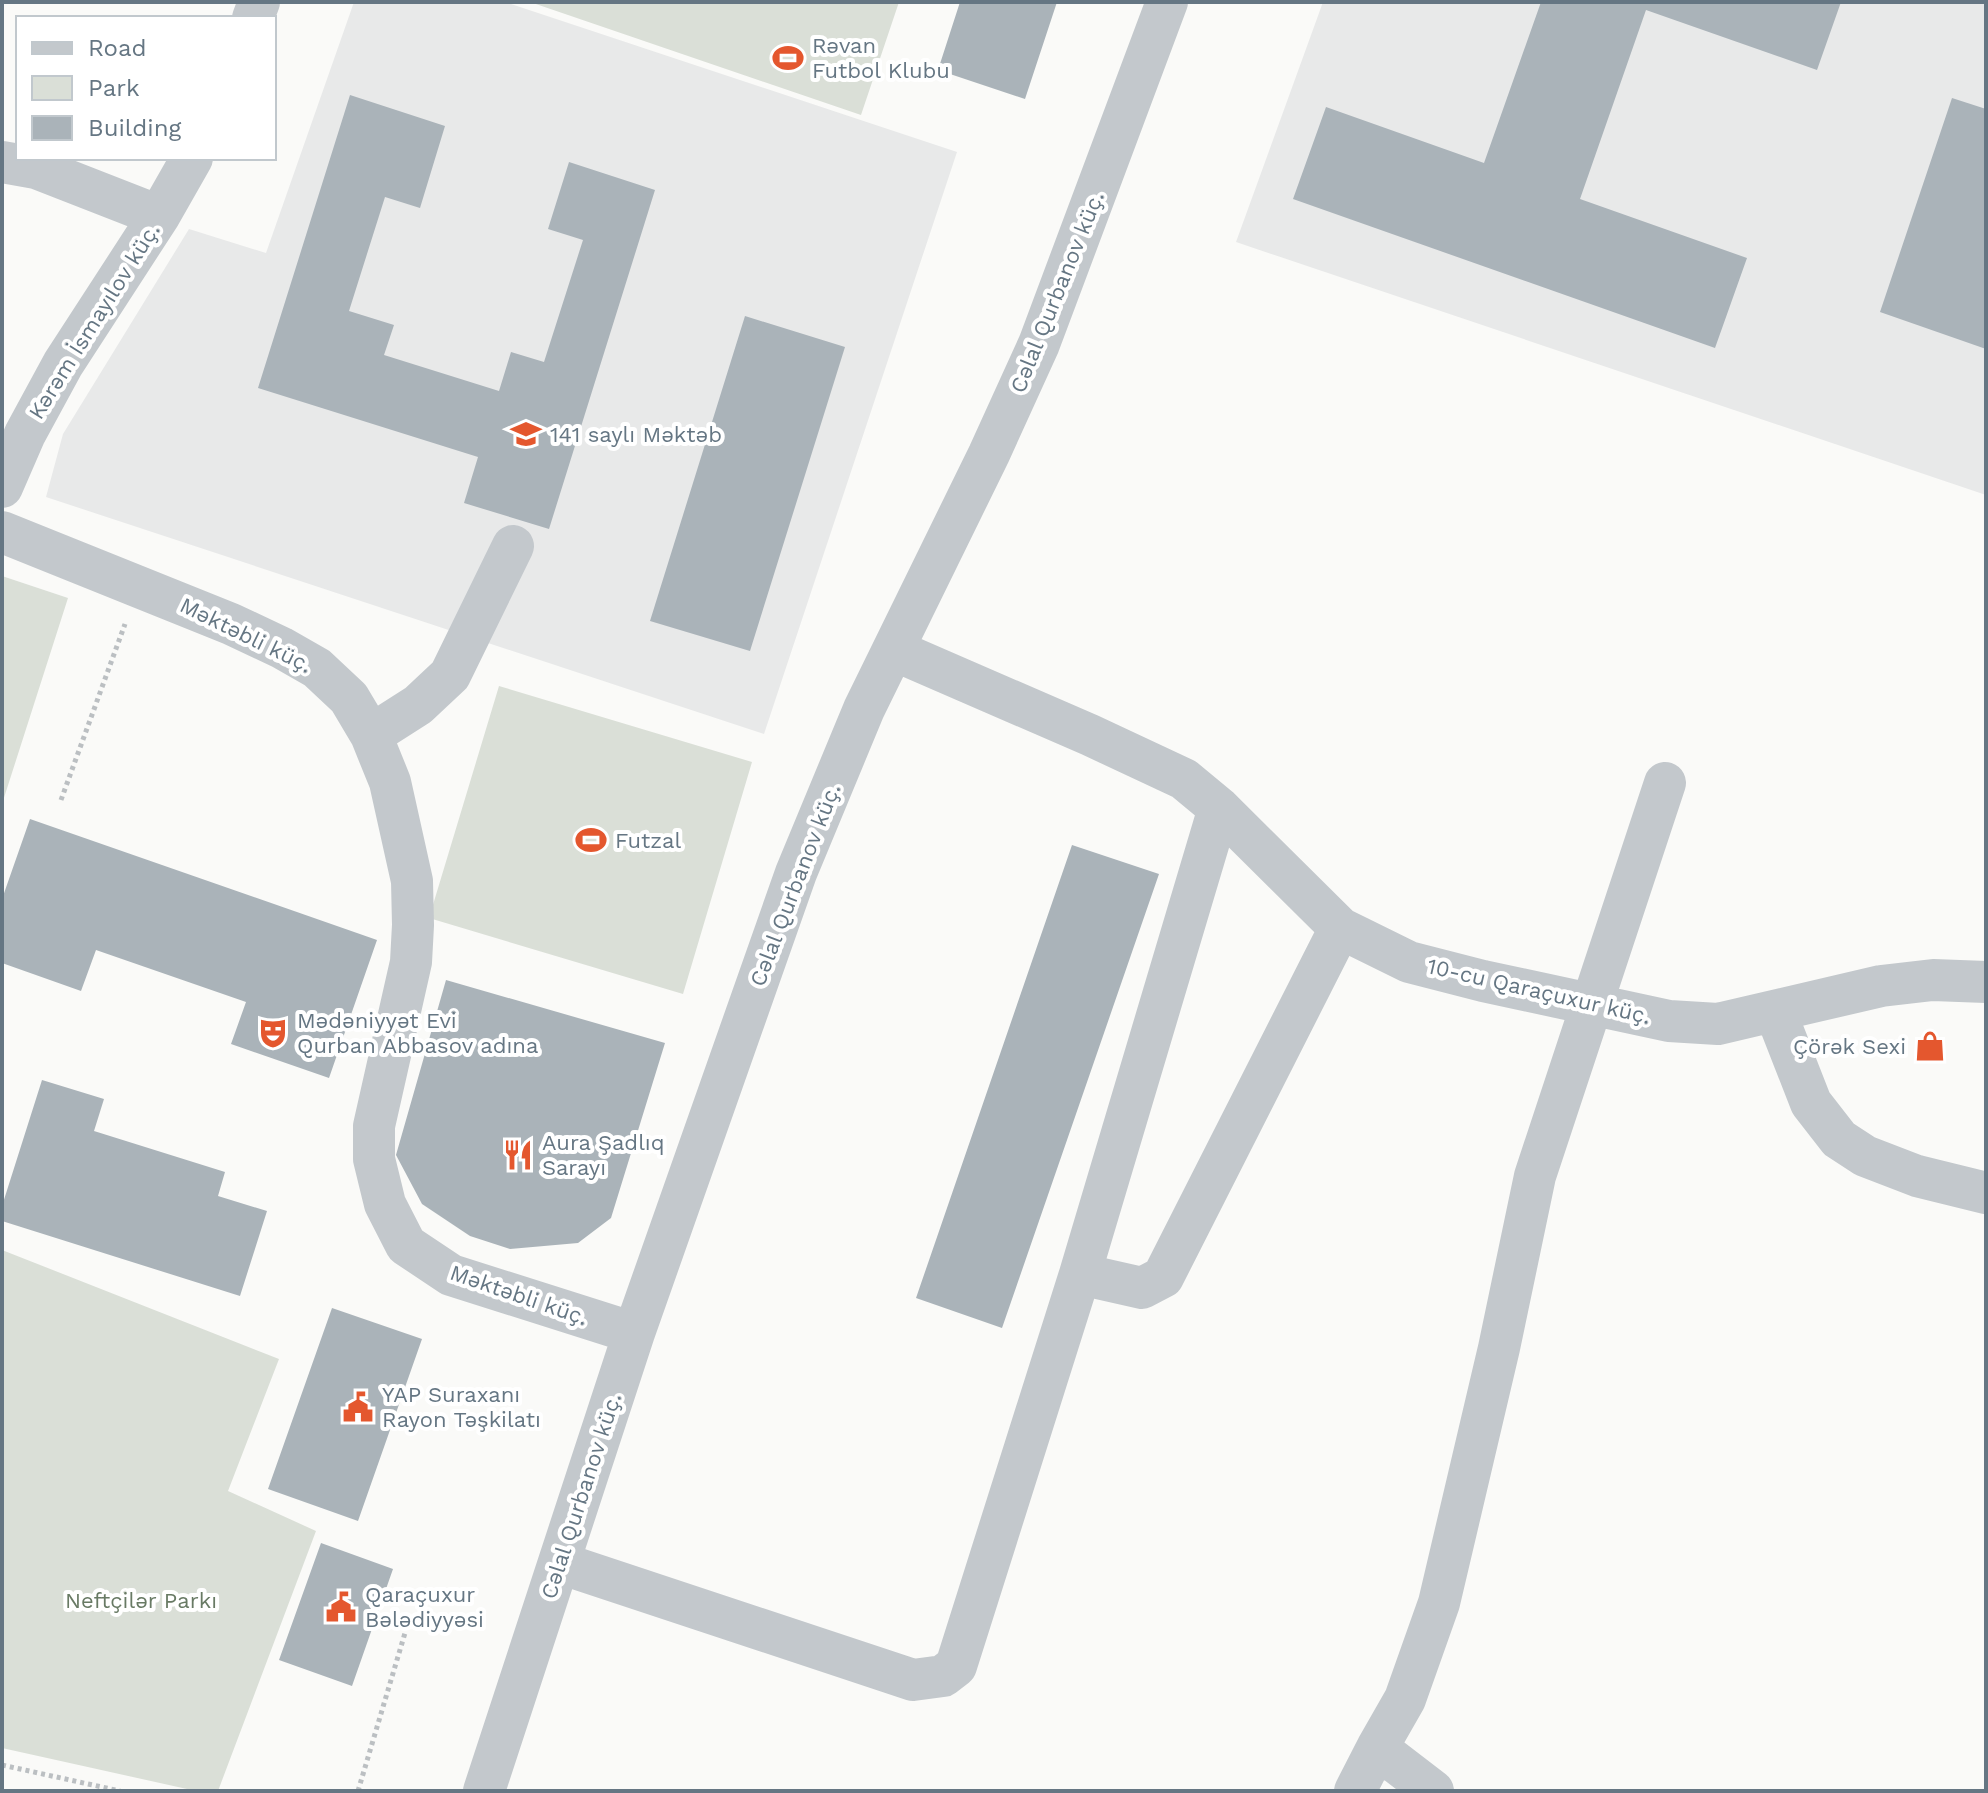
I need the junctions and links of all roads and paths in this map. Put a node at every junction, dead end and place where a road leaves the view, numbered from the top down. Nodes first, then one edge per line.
1 (1167, 2) edge
2 (191, 160) edge
3 (2, 162) edge
4 (159, 216) junction
5 (2, 487) edge
6 (2, 532) edge
7 (513, 546) dead end
8 (139, 586) junction
9 (894, 650) junction
10 (371, 735) junction
11 (1665, 783) dead end
12 (61, 800) dead end
13 (1219, 808) junction
14 (1340, 928) junction
15 (1986, 982) edge
16 (1592, 1004) junction
17 (1775, 1011) junction
18 (1986, 1193) edge
19 (1080, 1274) junction
20 (634, 1333) junction
21 (560, 1563) junction
22 (405, 1633) dead end
23 (1377, 1748) junction
24 (2, 1765) edge
25 (120, 1791) edge
26 (358, 1791) edge
27 (484, 1791) edge
28 (1355, 1791) edge
29 (1433, 1791) edge

1 - 9 street, Cəlal Qurbanov küç.
2 - 4 street, Kərəm İsmayılov küç.
3 - 4 street
4 - 5 street, Kərəm İsmayılov küç.
6 - 8 street, Məktəbli küç.
7 - 10 street
8 - 10 street, Məktəbli küç.
8 - 12 path
9 - 13 street, 10-cu Qaraçuxur küç.
9 - 20 street, Cəlal Qurbanov küç.
10 - 20 street, Məktəbli küç.
11 - 16 street
13 - 14 street, 10-cu Qaraçuxur küç.
13 - 19 street
14 - 16 street, 10-cu Qaraçuxur küç.
14 - 19 street
15 - 17 street, 10-cu Qaraçuxur küç.
16 - 17 street, 10-cu Qaraçuxur küç.
16 - 23 street
17 - 18 street
19 - 21 street
20 - 21 street, Cəlal Qurbanov küç.
21 - 27 street, Cəlal Qurbanov küç.
22 - 26 path
23 - 28 street
23 - 29 street
24 - 25 path

